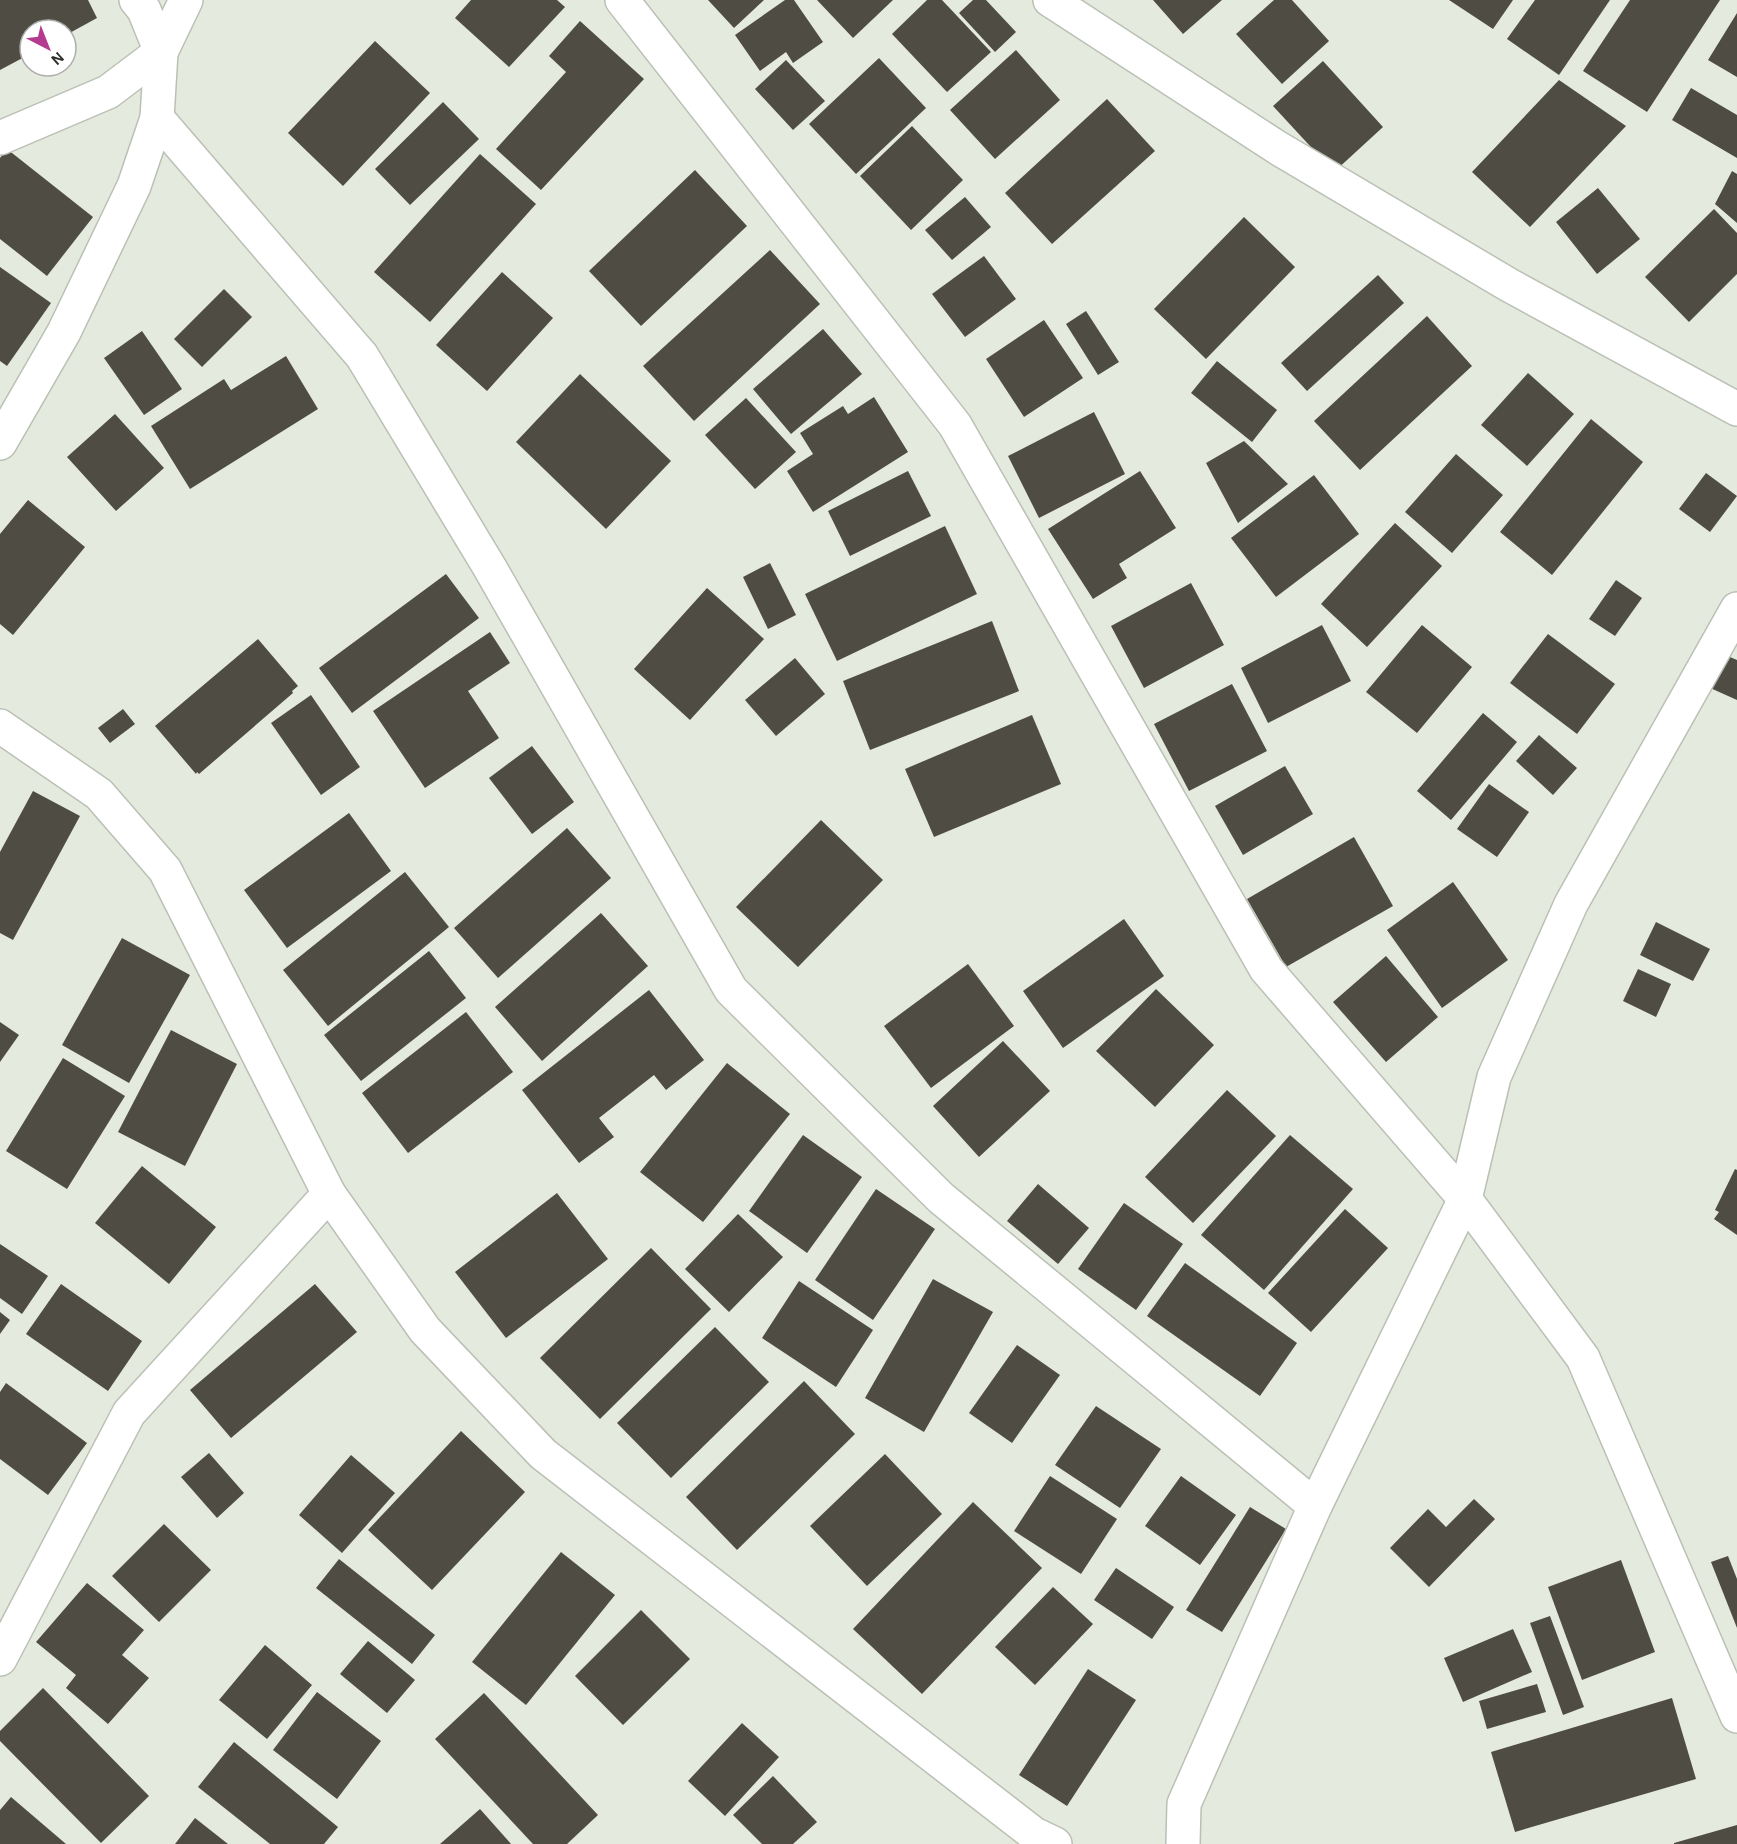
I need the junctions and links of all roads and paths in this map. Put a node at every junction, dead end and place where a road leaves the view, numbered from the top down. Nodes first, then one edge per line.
1 (136, 0) edge
2 (186, 0) edge
3 (622, 0) edge
4 (1050, 0) edge
5 (161, 52) junction
6 (157, 118) junction
7 (0, 138) edge
8 (1737, 409) edge
9 (0, 443) edge
10 (1737, 609) edge
11 (0, 726) edge
12 (329, 1194) junction
13 (1465, 1198) junction
14 (1314, 1506) junction
15 (0, 1659) edge
16 (1737, 1716) edge
17 (1033, 1841) edge
18 (1183, 1844) edge

1 - 5 street
2 - 5 street
3 - 13 street
4 - 8 street
5 - 6 street
5 - 7 street
6 - 9 street
6 - 14 street
10 - 13 street
11 - 12 street
12 - 15 street
12 - 17 street
13 - 14 street
13 - 16 street
14 - 18 street

